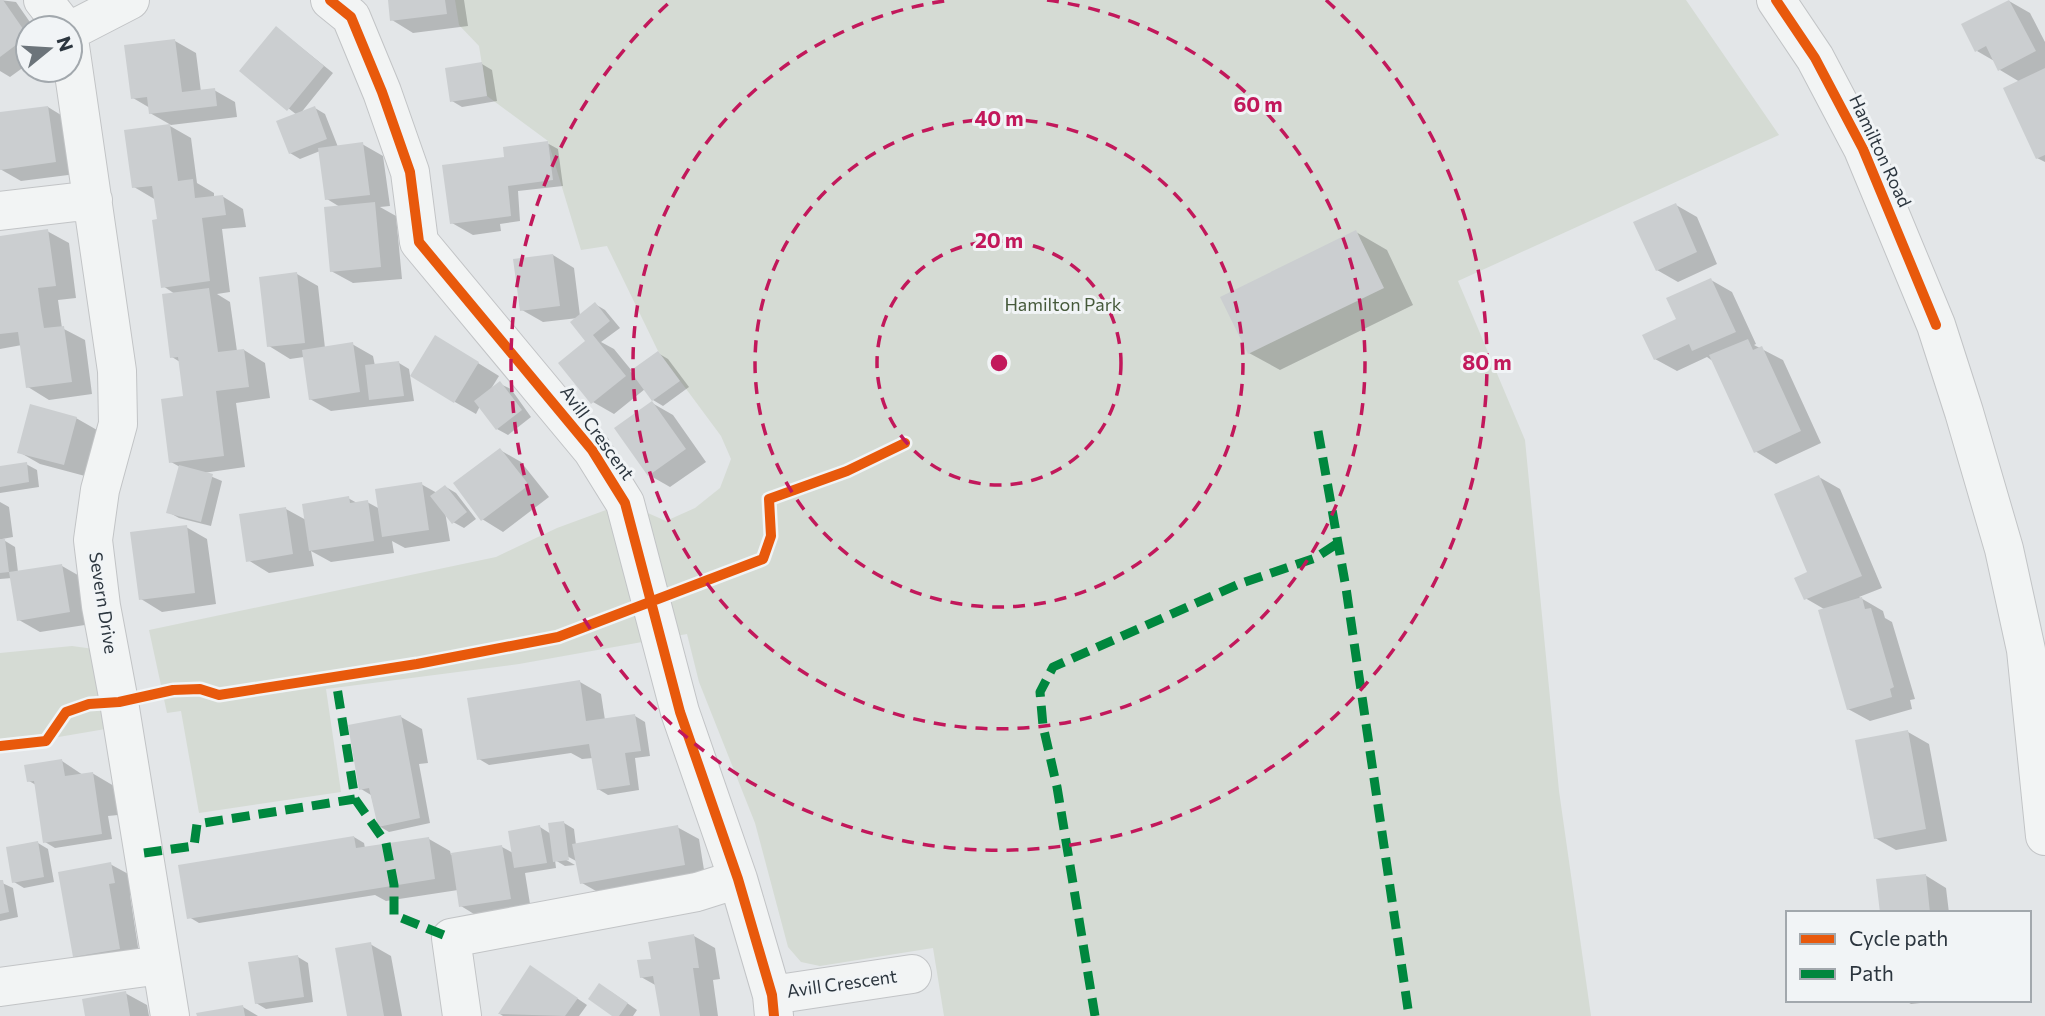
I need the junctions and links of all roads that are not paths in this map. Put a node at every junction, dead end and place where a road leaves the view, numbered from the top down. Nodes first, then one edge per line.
1 (43, 0) edge
2 (130, 0) edge
3 (330, 0) edge
4 (1776, 0) edge
5 (54, 14) edge
6 (84, 24) edge
7 (76, 84) edge
8 (93, 200) junction
9 (0, 211) edge
10 (2045, 836) edge
11 (738, 879) junction
12 (161, 965) junction
13 (912, 974) dead end
14 (0, 986) edge
15 (773, 1005) edge
16 (170, 1016) edge
17 (462, 1016) edge

1 - 5 street
2 - 6 street
3 - 11 street, Avill Crescent
4 - 10 street, Hamilton Road
7 - 8 street, Severn Drive
8 - 9 street
8 - 12 street, Severn Drive
11 - 15 street, Avill Crescent
11 - 17 street
12 - 14 street
12 - 16 street, Severn Drive
13 - 15 street, Avill Crescent

